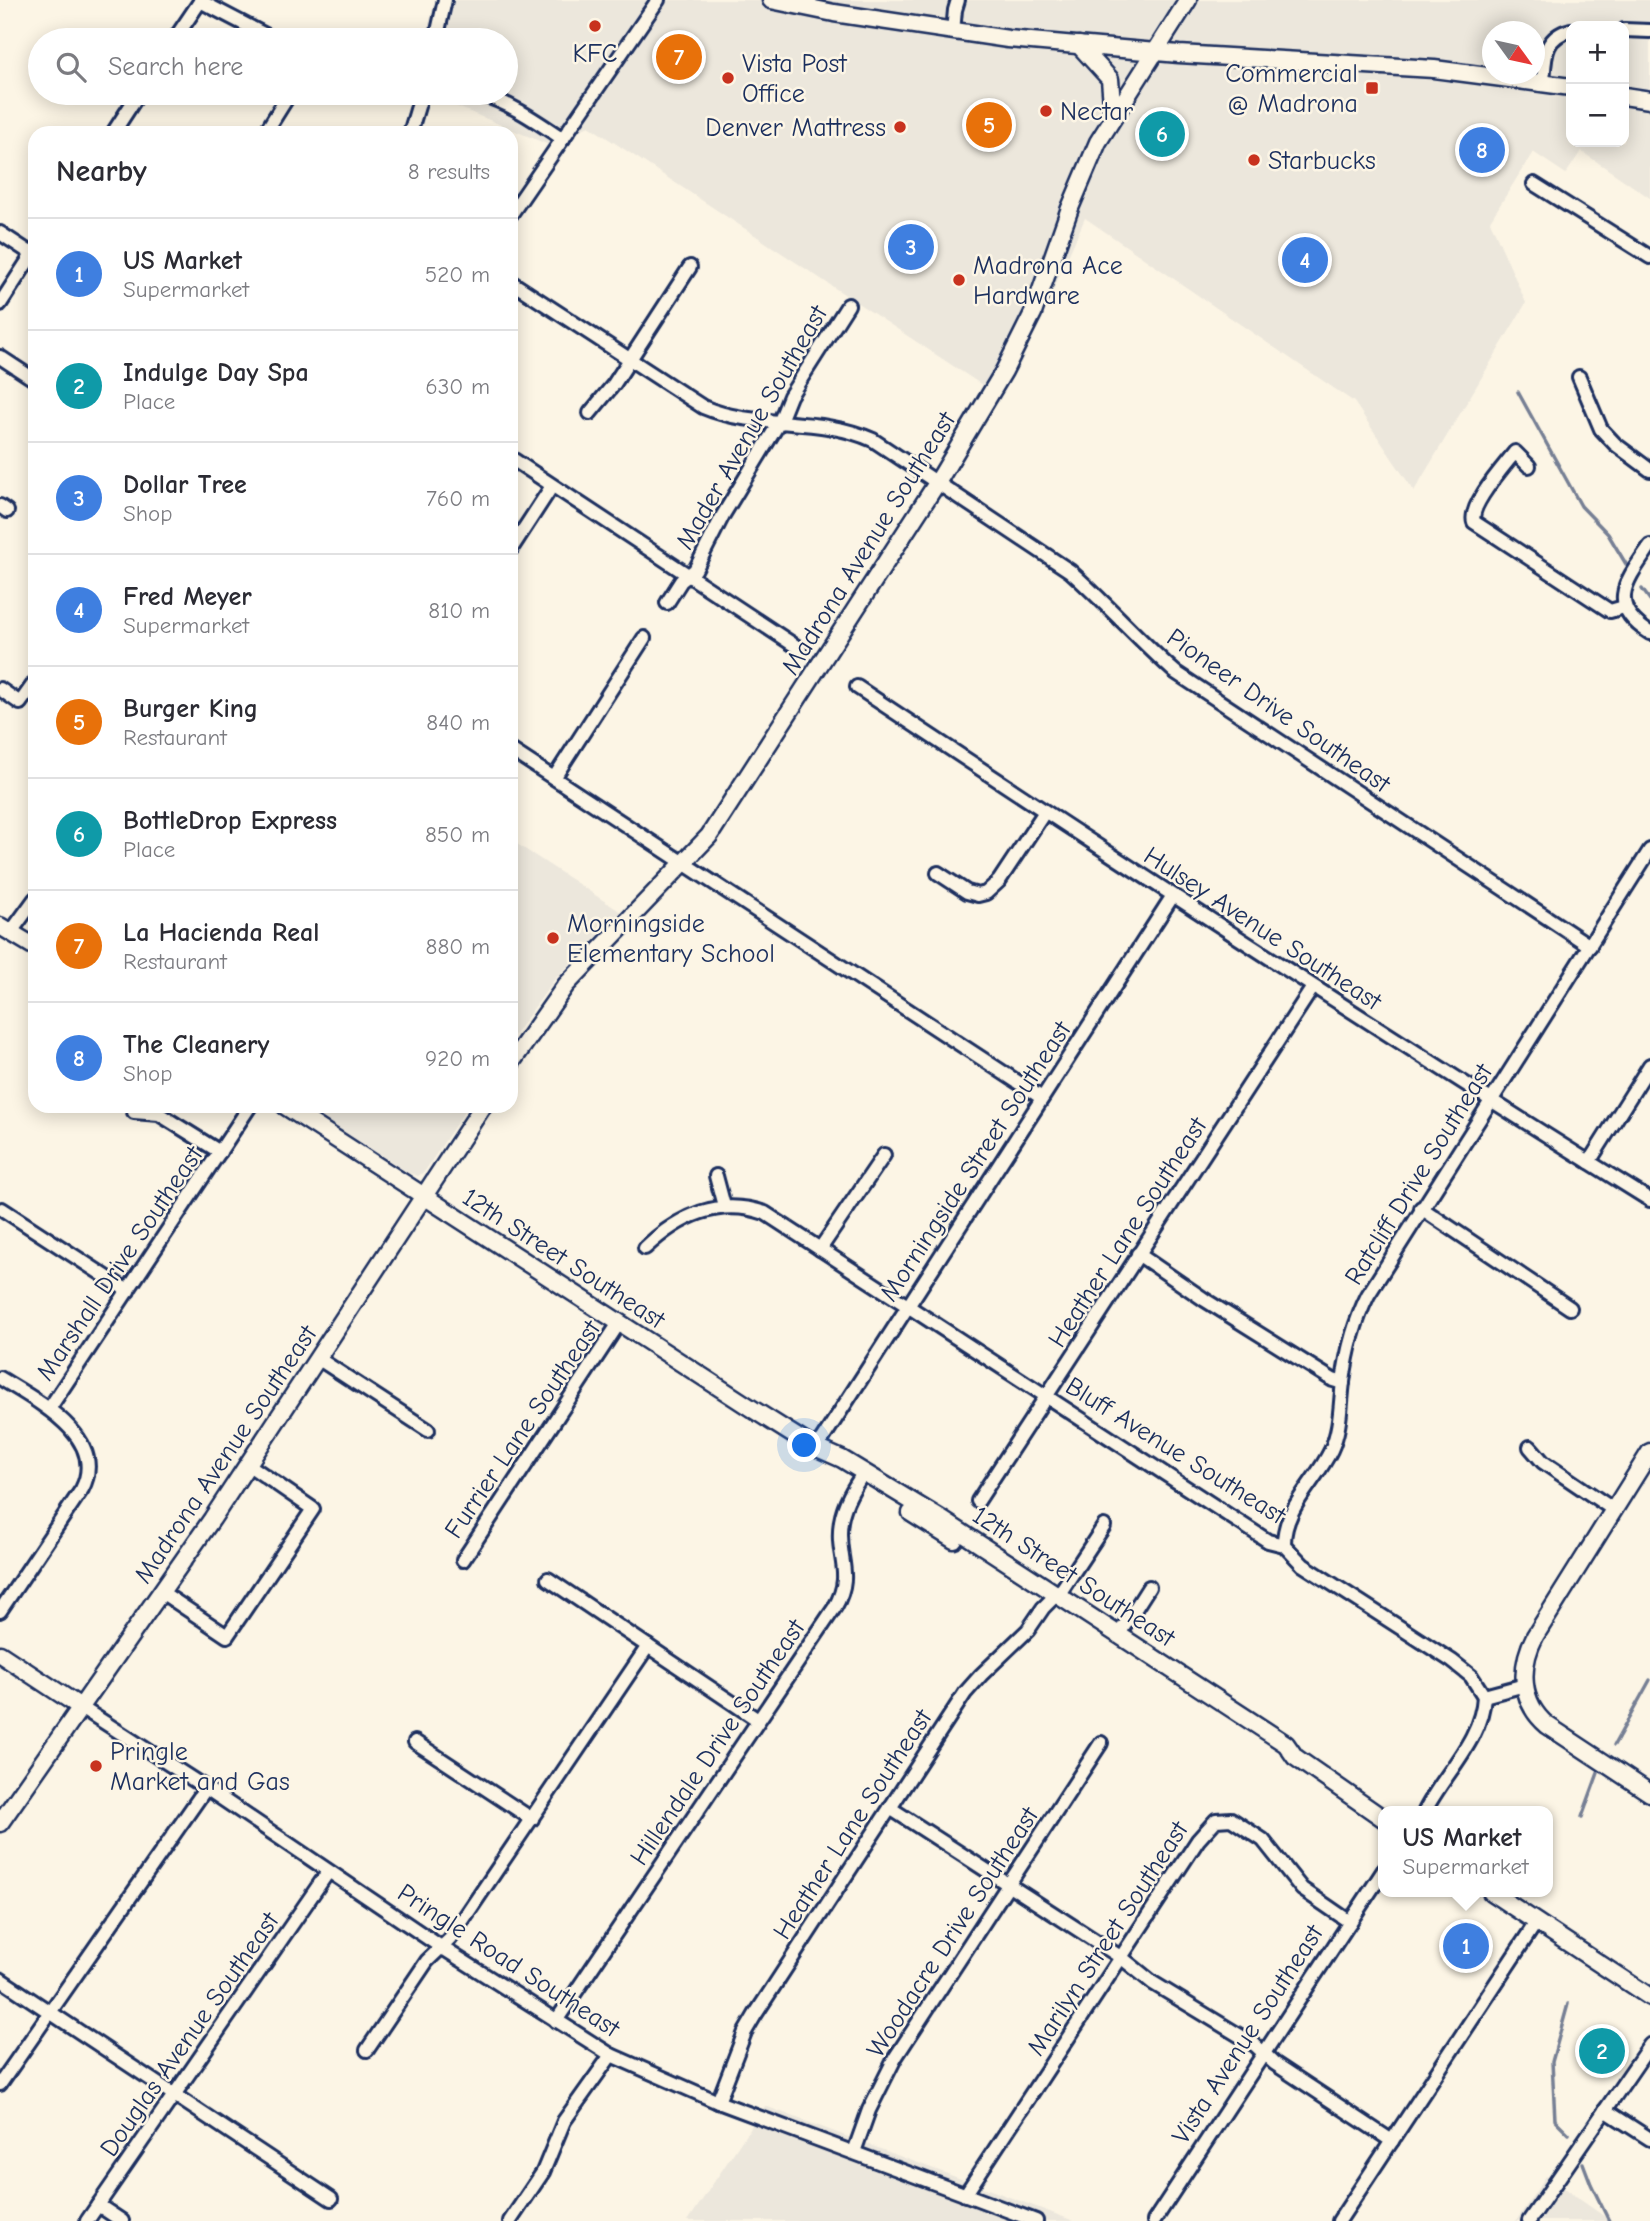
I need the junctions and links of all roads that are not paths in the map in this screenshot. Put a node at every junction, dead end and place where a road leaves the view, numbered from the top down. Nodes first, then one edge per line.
1 (200, 0) edge
2 (445, 0) edge
3 (658, 0) edge
4 (771, 0) edge
5 (958, 0) edge
6 (1188, 0) edge
7 (796, 3) edge
8 (182, 28) edge
9 (252, 28) edge
10 (439, 28) edge
11 (1629, 30) edge
12 (1650, 31) edge
13 (953, 32) junction
14 (1566, 32) edge
15 (1079, 45) junction
16 (1154, 52) junction
17 (1545, 69) edge
18 (1482, 75) edge
19 (1545, 83) edge
20 (1566, 86) edge
21 (1629, 97) edge
22 (1650, 100) edge
23 (131, 105) edge
24 (282, 105) edge
25 (418, 105) edge
26 (509, 105) edge
27 (1113, 117) junction
28 (118, 126) edge
29 (269, 126) edge
30 (412, 126) edge
31 (563, 139) junction
32 (1534, 184) dead end
33 (518, 204) edge
34 (0, 233) edge
35 (28, 249) edge
36 (1650, 257) edge
37 (28, 261) edge
38 (690, 267) dead end
39 (518, 287) edge
40 (0, 304) edge
41 (848, 305) dead end
42 (0, 356) edge
43 (630, 360) junction
44 (28, 375) edge
45 (1579, 377) dead end
46 (590, 413) dead end
47 (779, 421) junction
48 (518, 463) edge
49 (1529, 466) dead end
50 (1650, 470) edge
51 (937, 483) junction
52 (552, 486) junction
53 (518, 538) edge
54 (1650, 546) edge
55 (689, 575) junction
56 (667, 603) dead end
57 (1624, 607) junction
58 (1650, 633) edge
59 (643, 638) dead end
60 (800, 649) dead end
61 (857, 687) dead end
62 (0, 689) edge
63 (28, 692) edge
64 (518, 755) edge
65 (554, 778) junction
66 (1044, 813) junction
67 (1650, 850) edge
68 (685, 863) junction
69 (938, 873) dead end
70 (1172, 897) junction
71 (28, 906) edge
72 (5, 929) edge
73 (28, 943) edge
74 (1590, 946) junction
75 (1313, 987) junction
76 (518, 1053) edge
77 (1650, 1065) edge
78 (1042, 1098) junction
79 (1490, 1101) junction
80 (146, 1113) edge
81 (245, 1113) edge
82 (296, 1113) edge
83 (478, 1113) edge
84 (220, 1152) junction
85 (884, 1155) dead end
86 (1590, 1162) junction
87 (716, 1176) dead end
88 (424, 1196) junction
89 (1650, 1200) edge
90 (724, 1206) junction
91 (1421, 1208) junction
92 (2, 1209) edge
93 (645, 1248) dead end
94 (820, 1249) junction
95 (1138, 1254) junction
96 (128, 1291) junction
97 (908, 1308) junction
98 (1570, 1308) dead end
99 (620, 1323) junction
100 (319, 1359) junction
101 (0, 1378) edge
102 (1343, 1383) junction
103 (1046, 1398) junction
104 (49, 1409) junction
105 (428, 1430) dead end
106 (1530, 1447) dead end
107 (816, 1449) junction
108 (1650, 1452) edge
109 (249, 1465) junction
110 (861, 1476) junction
111 (978, 1502) dead end
112 (1614, 1510) junction
113 (1104, 1526) dead end
114 (1284, 1545) junction
115 (463, 1560) dead end
116 (548, 1579) dead end
117 (1149, 1587) dead end
118 (163, 1593) junction
119 (1054, 1598) junction
120 (0, 1611) edge
121 (1119, 1634) junction
122 (648, 1646) junction
123 (0, 1654) edge
124 (1525, 1685) junction
125 (1484, 1696) junction
126 (82, 1708) junction
127 (758, 1720) junction
128 (415, 1742) dead end
129 (1101, 1744) dead end
130 (1296, 1757) junction
131 (205, 1788) junction
132 (1650, 1793) edge
133 (1432, 1798) junction
134 (1422, 1806) edge
135 (1428, 1806) edge
136 (890, 1808) junction
137 (1378, 1815) edge
138 (532, 1819) junction
139 (0, 1824) edge
140 (328, 1872) junction
141 (1378, 1880) edge
142 (1008, 1885) junction
143 (1498, 1897) edge
144 (1350, 1922) junction
145 (1536, 1922) junction
146 (441, 1947) junction
147 (1122, 1958) junction
148 (0, 1979) edge
149 (1650, 1997) edge
150 (50, 2012) junction
151 (556, 2021) junction
152 (1650, 2045) edge
153 (367, 2050) dead end
154 (1264, 2054) junction
155 (611, 2055) junction
156 (0, 2084) edge
157 (174, 2096) junction
158 (718, 2102) junction
159 (1605, 2110) junction
160 (1650, 2139) edge
161 (1392, 2141) junction
162 (854, 2152) junction
163 (965, 2195) junction
164 (331, 2199) dead end
165 (98, 2205) junction
166 (87, 2221) edge
167 (122, 2221) edge
168 (510, 2221) edge
169 (1036, 2221) edge
170 (1154, 2221) edge
171 (1339, 2221) edge
172 (1529, 2221) edge

1 - 8 street
1 - 9 street
2 - 10 street
3 - 31 street
4 - 7 main road
5 - 13 street
6 - 16 main road, Madrona Avenue Southeast
7 - 13 main road
11 - 12 street
13 - 15 main road
14 - 17 street
15 - 16 main road
15 - 27 main road
16 - 18 main road
16 - 27 main road, Madrona Avenue Southeast
19 - 20 main road
21 - 22 main road
23 - 28 street
24 - 29 street
25 - 30 street
26 - 31 street
27 - 51 main road, Madrona Avenue Southeast
31 - 33 street
32 - 36 street
34 - 35 street
37 - 40 street
38 - 43 street
39 - 43 street, Pioneer Drive Southeast
41 - 47 street, Mader Avenue Southeast
42 - 44 street
43 - 46 street
43 - 47 street, Pioneer Drive Southeast
45 - 50 street
47 - 51 street, Pioneer Drive Southeast
47 - 55 street, Mader Avenue Southeast
48 - 52 street
49 - 57 street
51 - 68 main road, Madrona Avenue Southeast
51 - 74 street, Pioneer Drive Southeast
52 - 53 street
52 - 55 street
54 - 57 street
55 - 56 street, Mader Avenue Southeast
55 - 60 street
57 - 58 street
59 - 65 street
61 - 66 street, Hulsey Avenue Southeast
62 - 63 street
64 - 65 street
65 - 68 street
66 - 69 street
66 - 70 street, Hulsey Avenue Southeast
67 - 74 street, Ratcliff Drive Southeast
68 - 76 main road, Madrona Avenue Southeast
68 - 78 street
70 - 75 street, Hulsey Avenue Southeast
70 - 78 street, Morningside Street Southeast
71 - 72 street
72 - 73 main road
74 - 79 street, Ratcliff Drive Southeast
75 - 79 street, Hulsey Avenue Southeast
75 - 95 street, Heather Lane Southeast
77 - 86 street
78 - 97 street, Morningside Street Southeast
79 - 86 street, Hulsey Avenue Southeast
79 - 91 street, Ratcliff Drive Southeast
80 - 84 street
81 - 84 street, Marshall Drive Southeast
82 - 88 main road, 12th Street Southeast
83 - 88 main road, Madrona Avenue Southeast
84 - 96 street, Marshall Drive Southeast
85 - 94 street
86 - 89 street, Hulsey Avenue Southeast
87 - 90 street
88 - 99 main road, 12th Street Southeast
88 - 100 main road, Madrona Avenue Southeast
90 - 93 street, Bluff Avenue Southeast
90 - 94 street, Bluff Avenue Southeast
91 - 98 street
91 - 102 street, Ratcliff Drive Southeast
92 - 96 street
94 - 97 street, Bluff Avenue Southeast
95 - 102 street
95 - 103 street, Heather Lane Southeast
96 - 104 street, Marshall Drive Southeast
97 - 103 street, Bluff Avenue Southeast
97 - 107 street, Morningside Street Southeast
99 - 107 main road, 12th Street Southeast
99 - 115 street, Furrier Lane Southeast
100 - 105 street
100 - 109 main road, Madrona Avenue Southeast
101 - 104 street
102 - 114 street, Ratcliff Drive Southeast
103 - 111 street, Heather Lane Southeast
103 - 114 street, Bluff Avenue Southeast
104 - 120 street
106 - 112 street
107 - 110 main road, 12th Street Southeast
108 - 112 main road
109 - 118 main road, Madrona Avenue Southeast
109 - 118 street
110 - 119 main road, 12th Street Southeast
110 - 127 street, Hillendale Drive Southeast
112 - 124 main road
113 - 119 street, Heather Lane Southeast
114 - 125 street, Bluff Avenue Southeast
116 - 122 street
117 - 121 street
118 - 126 main road, Madrona Avenue Southeast
119 - 121 main road, 12th Street Southeast
119 - 130 main road, 12th Street Southeast
119 - 136 street, Heather Lane Southeast
121 - 130 main road, 12th Street Southeast
122 - 127 street
122 - 138 street
123 - 126 main road, Pringle Road Southeast
124 - 125 street
124 - 132 main road
125 - 133 street
126 - 131 street, Pringle Road Southeast
126 - 139 main road, Madrona Avenue Southeast
127 - 151 street, Hillendale Drive Southeast
128 - 138 street
129 - 142 street, Woodacre Drive Southeast
130 - 137 main road, 12th Street Southeast
131 - 140 street, Pringle Road Southeast
131 - 150 street
133 - 134 street
133 - 135 street
136 - 142 street
136 - 158 street, Heather Lane Southeast
138 - 146 street
140 - 146 street, Pringle Road Southeast
140 - 157 street, Douglas Avenue Southeast
141 - 144 street, Vista Avenue Southeast
142 - 147 street
142 - 162 street, Woodacre Drive Southeast
143 - 145 main road
144 - 147 street, Marilyn Street Southeast
144 - 154 street, Vista Avenue Southeast
145 - 149 main road
145 - 161 street
146 - 151 street, Pringle Road Southeast
146 - 153 street
147 - 154 street
147 - 163 street, Marilyn Street Southeast
148 - 150 street
150 - 156 street
150 - 157 street
151 - 155 street, Pringle Road Southeast
152 - 159 street
154 - 161 street
154 - 170 street, Vista Avenue Southeast
155 - 158 street, Pringle Road Southeast
155 - 168 street
157 - 164 street
157 - 165 street, Douglas Avenue Southeast
158 - 162 street, Pringle Road Southeast
159 - 160 street
159 - 172 street
161 - 171 street
162 - 163 street, Pringle Road Southeast
163 - 169 street, Pringle Road Southeast
165 - 166 street, Douglas Avenue Southeast
165 - 167 street

